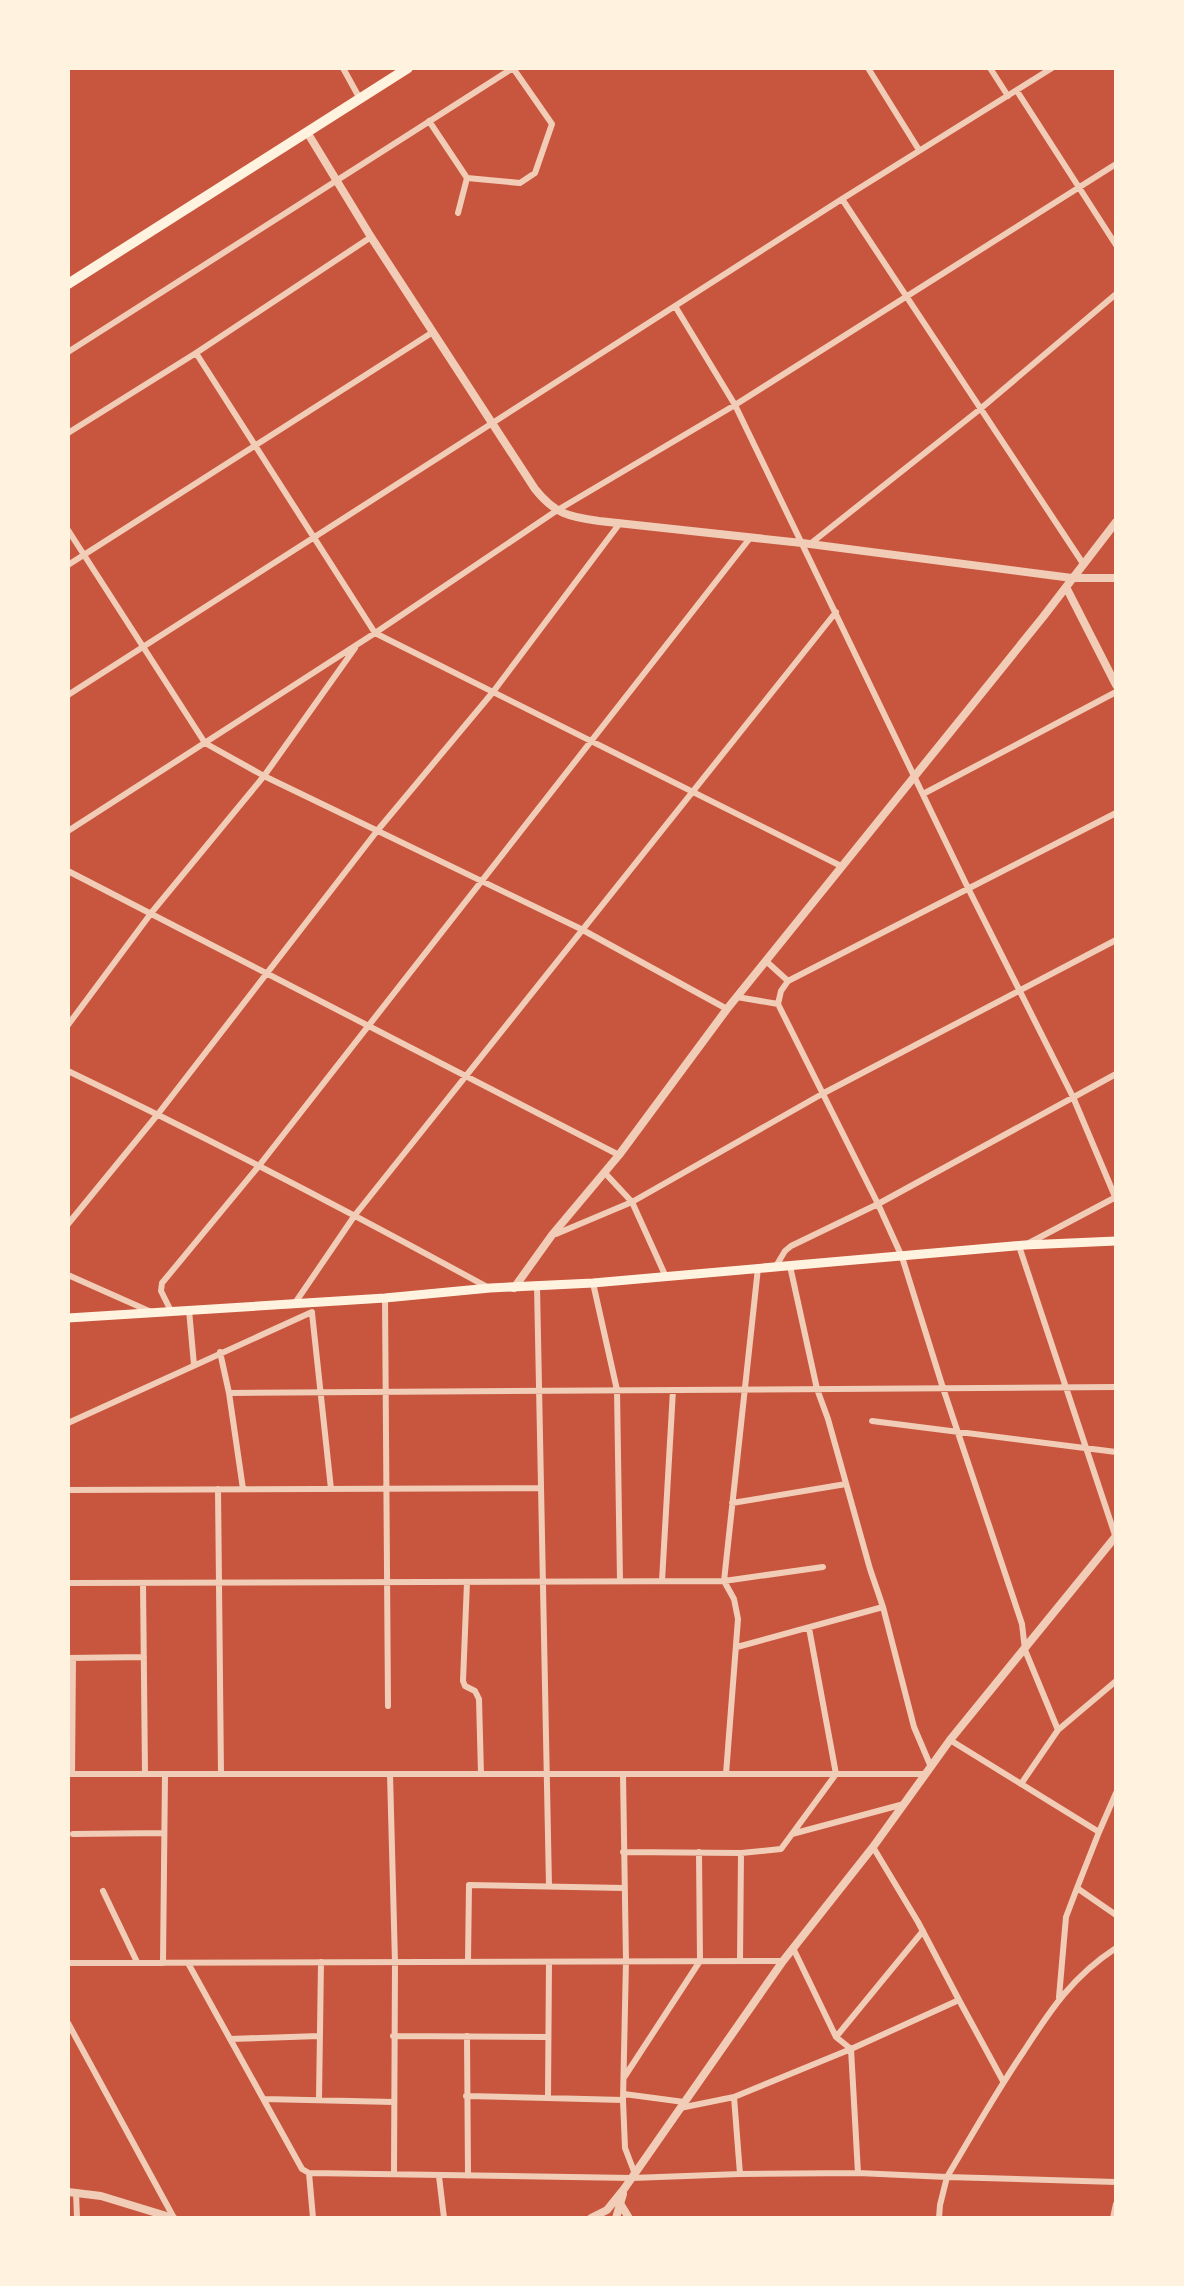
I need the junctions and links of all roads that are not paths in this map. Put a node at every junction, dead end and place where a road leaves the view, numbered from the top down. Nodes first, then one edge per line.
1 (343, 68) edge
2 (408, 68) edge
3 (513, 68) edge
4 (868, 68) edge
5 (990, 68) edge
6 (1052, 68) edge
7 (1017, 90) junction
8 (1008, 96) junction
9 (360, 99) junction
10 (429, 122) junction
11 (307, 132) junction
12 (918, 150) junction
13 (1116, 164) edge
14 (467, 178) junction
15 (336, 182) junction
16 (1079, 188) junction
17 (842, 198) junction
18 (458, 214) dead end
19 (371, 237) junction
20 (1116, 246) edge
21 (68, 284) edge
22 (1116, 294) edge
23 (908, 297) junction
24 (675, 306) junction
25 (434, 332) junction
26 (68, 352) edge
27 (196, 353) junction
28 (735, 406) junction
29 (979, 410) junction
30 (493, 422) junction
31 (68, 433) edge
32 (255, 446) junction
33 (556, 512) junction
34 (1116, 522) edge
35 (620, 523) junction
36 (68, 530) edge
37 (750, 538) junction
38 (313, 539) junction
39 (806, 544) junction
40 (84, 555) junction
41 (68, 565) edge
42 (1084, 565) junction
43 (1116, 578) edge
44 (1069, 582) junction
45 (836, 612) junction
46 (375, 633) junction
47 (358, 643) junction
48 (142, 647) junction
49 (1116, 688) edge
50 (493, 692) junction
51 (68, 695) edge
52 (590, 740) junction
53 (204, 743) junction
54 (914, 774) junction
55 (264, 776) junction
56 (693, 792) junction
57 (924, 794) junction
58 (1116, 813) edge
59 (68, 831) edge
60 (378, 832) junction
61 (841, 866) junction
62 (68, 870) edge
63 (481, 882) junction
64 (968, 888) junction
65 (152, 912) junction
66 (581, 929) junction
67 (1116, 940) edge
68 (766, 961) junction
69 (266, 973) junction
70 (788, 981) junction
71 (1019, 991) junction
72 (737, 997) junction
73 (778, 1004) junction
74 (727, 1009) junction
75 (367, 1025) junction
76 (68, 1026) edge
77 (68, 1071) edge
78 (1116, 1074) edge
79 (466, 1076) junction
80 (822, 1094) junction
81 (1072, 1097) junction
82 (158, 1114) junction
83 (619, 1156) junction
84 (258, 1167) junction
85 (605, 1173) junction
86 (1116, 1198) edge
87 (632, 1202) junction
88 (878, 1204) junction
89 (355, 1214) junction
90 (68, 1224) edge
91 (552, 1235) junction
92 (1116, 1240) edge
93 (1022, 1246) junction
94 (902, 1257) junction
95 (790, 1266) junction
96 (776, 1267) junction
97 (758, 1268) junction
98 (68, 1276) edge
99 (666, 1277) junction
100 (592, 1283) junction
101 (537, 1286) junction
102 (490, 1288) junction
103 (514, 1288) junction
104 (385, 1298) junction
105 (294, 1303) junction
106 (312, 1307) junction
107 (188, 1310) junction
108 (170, 1311) junction
109 (151, 1312) junction
110 (68, 1318) edge
111 (220, 1352) junction
112 (194, 1364) junction
113 (1116, 1386) edge
114 (1066, 1387) junction
115 (942, 1388) junction
116 (745, 1389) junction
117 (817, 1389) junction
118 (617, 1390) junction
119 (674, 1390) junction
120 (540, 1391) junction
121 (321, 1392) junction
122 (385, 1392) junction
123 (229, 1393) junction
124 (872, 1421) dead end
125 (68, 1423) edge
126 (957, 1432) junction
127 (1087, 1449) junction
128 (1116, 1452) edge
129 (846, 1484) junction
130 (541, 1488) junction
131 (218, 1489) junction
132 (243, 1489) junction
133 (330, 1489) junction
134 (386, 1489) junction
135 (68, 1490) edge
136 (732, 1503) junction
137 (1116, 1537) edge
138 (824, 1567) dead end
139 (620, 1581) junction
140 (662, 1581) junction
141 (724, 1581) junction
142 (388, 1582) junction
143 (467, 1582) junction
144 (543, 1582) junction
145 (143, 1583) junction
146 (219, 1583) junction
147 (68, 1584) edge
148 (884, 1607) junction
149 (809, 1628) junction
150 (738, 1648) junction
151 (1025, 1650) junction
152 (70, 1658) edge
153 (144, 1658) junction
154 (1116, 1681) edge
155 (388, 1706) dead end
156 (1058, 1730) junction
157 (950, 1740) junction
158 (928, 1770) junction
159 (70, 1774) edge
160 (145, 1774) junction
161 (165, 1774) junction
162 (221, 1774) junction
163 (390, 1774) junction
164 (481, 1774) junction
165 (547, 1774) junction
166 (623, 1774) junction
167 (726, 1774) junction
168 (836, 1774) junction
169 (1022, 1784) junction
170 (1116, 1794) edge
171 (904, 1804) junction
172 (1100, 1832) junction
173 (73, 1834) dead end
174 (164, 1834) junction
175 (791, 1834) junction
176 (873, 1848) junction
177 (623, 1852) junction
178 (700, 1852) junction
179 (740, 1853) junction
180 (549, 1886) junction
181 (624, 1888) junction
182 (1077, 1888) junction
183 (103, 1892) dead end
184 (1116, 1915) edge
185 (923, 1932) junction
186 (793, 1948) junction
187 (1116, 1948) edge
188 (700, 1961) junction
189 (740, 1961) junction
190 (783, 1961) junction
191 (188, 1962) junction
192 (321, 1962) junction
193 (394, 1962) junction
194 (468, 1962) junction
195 (549, 1962) junction
196 (626, 1962) junction
197 (68, 1963) edge
198 (138, 1963) junction
199 (163, 1963) junction
200 (1059, 1998) junction
201 (959, 2000) junction
202 (68, 2023) edge
203 (319, 2036) junction
204 (393, 2036) junction
205 (468, 2036) junction
206 (548, 2036) junction
207 (836, 2036) junction
208 (230, 2039) junction
209 (851, 2049) junction
210 (624, 2077) junction
211 (1003, 2081) junction
212 (466, 2096) junction
213 (548, 2097) junction
214 (624, 2097) junction
215 (734, 2097) junction
216 (262, 2099) junction
217 (319, 2099) junction
218 (394, 2102) junction
219 (682, 2105) junction
220 (309, 2173) junction
221 (858, 2173) junction
222 (394, 2174) junction
223 (740, 2174) junction
224 (439, 2176) junction
225 (468, 2176) junction
226 (633, 2176) junction
227 (947, 2177) junction
228 (1116, 2182) edge
229 (624, 2190) junction
230 (72, 2192) edge
231 (621, 2204) junction
232 (1116, 2204) edge
233 (606, 2214) edge
234 (77, 2218) edge
235 (174, 2218) edge
236 (313, 2218) edge
237 (444, 2218) edge
238 (591, 2218) edge
239 (616, 2218) edge
240 (629, 2218) edge
241 (940, 2218) edge
242 (1113, 2218) edge

1 - 9 street
2 - 9 highway
3 - 10 street
3 - 14 street
4 - 12 street
5 - 8 street
6 - 7 street
7 - 8 street
7 - 16 street
8 - 12 street
9 - 11 highway
10 - 14 street
10 - 15 street
11 - 15 street
11 - 21 highway
12 - 17 street
13 - 16 street
14 - 18 street
15 - 19 street
15 - 26 street
16 - 20 street
16 - 23 street
17 - 23 street
17 - 24 street
19 - 25 street
19 - 27 street
22 - 29 street
23 - 28 street
23 - 29 street
24 - 28 street
24 - 30 street
25 - 30 street
25 - 32 street
27 - 31 street
27 - 32 street
28 - 33 street
28 - 39 street
29 - 39 street
29 - 42 street
30 - 33 street
30 - 38 street
32 - 38 street
32 - 40 street
33 - 35 street
33 - 46 street
34 - 42 street
35 - 37 street
35 - 50 street
36 - 40 street
37 - 39 street
37 - 52 street
38 - 46 street
38 - 48 street
39 - 44 street
39 - 45 street
40 - 41 street
40 - 48 street
42 - 44 street
43 - 44 street
44 - 49 street
44 - 54 street
45 - 54 street
45 - 56 street
46 - 47 street
46 - 50 street
47 - 53 street
47 - 55 street
48 - 51 street
48 - 53 street
49 - 57 street
50 - 52 street
50 - 60 street
52 - 56 street
52 - 63 street
53 - 55 street
53 - 59 street
54 - 57 street
54 - 61 street
55 - 60 street
55 - 65 street
56 - 61 street
56 - 66 street
57 - 64 street
58 - 64 street
60 - 63 street
60 - 69 street
61 - 68 street
62 - 65 street
63 - 66 street
63 - 75 street
64 - 70 street
64 - 71 street
65 - 69 street
65 - 76 street
66 - 74 street
66 - 79 street
67 - 71 street
68 - 70 street
68 - 72 street
69 - 75 street
69 - 82 street
70 - 73 street
71 - 80 street
71 - 81 street
72 - 73 street
72 - 74 street
73 - 80 street
74 - 83 street
75 - 79 street
75 - 84 street
77 - 82 street
78 - 81 street
79 - 83 street
79 - 89 street
80 - 87 street
80 - 88 street
81 - 86 street
81 - 88 street
82 - 84 street
82 - 90 street
83 - 85 street
84 - 89 street
84 - 108 street
85 - 87 street
85 - 91 street
86 - 93 street
87 - 91 street
87 - 99 street
88 - 94 street
88 - 96 street
89 - 102 street
89 - 105 street
91 - 103 street
92 - 93 main road
93 - 94 main road
93 - 114 street
94 - 95 main road
94 - 115 street
95 - 96 main road
95 - 117 street
96 - 97 main road
97 - 99 main road
97 - 116 street
98 - 109 street
99 - 100 main road
100 - 101 main road
100 - 118 street
101 - 103 main road
101 - 120 street
102 - 103 main road
102 - 104 main road
104 - 106 main road
104 - 122 street
105 - 106 main road
105 - 107 main road
106 - 111 street
106 - 121 street
107 - 108 main road
107 - 112 street
108 - 109 main road
109 - 110 main road
111 - 112 street
111 - 123 street
112 - 125 street
113 - 114 street
114 - 115 street
114 - 127 street
115 - 117 street
115 - 126 street
116 - 117 street
116 - 119 street
116 - 136 street
117 - 129 street
118 - 119 street
118 - 120 street
118 - 139 street
119 - 140 street
120 - 122 street
120 - 130 street
121 - 122 street
121 - 123 street
121 - 133 street
122 - 134 street
123 - 132 street
124 - 126 street
126 - 127 street
126 - 151 street
127 - 128 street
127 - 137 street
129 - 136 street
129 - 148 street
130 - 134 street
130 - 144 street
131 - 132 street
131 - 135 street
131 - 146 street
132 - 133 street
133 - 134 street
134 - 142 street
136 - 141 street
137 - 151 street
138 - 141 street
139 - 140 street
139 - 144 street
140 - 141 street
141 - 150 street
142 - 143 street
142 - 146 street
142 - 155 street
143 - 144 street
143 - 164 street
144 - 165 street
145 - 146 street
145 - 147 street
145 - 153 street
146 - 162 street
148 - 149 street
148 - 158 street
149 - 150 street
149 - 168 street
150 - 167 street
151 - 156 street
151 - 157 street
152 - 153 street
152 - 159 street
153 - 160 street
154 - 156 street
156 - 169 street
157 - 158 street
157 - 169 street
158 - 168 street
158 - 171 street
159 - 160 street
160 - 161 street
161 - 162 street
161 - 174 street
162 - 163 street
163 - 164 street
163 - 193 street
164 - 165 street
165 - 166 street
165 - 180 street
166 - 167 street
166 - 177 street
167 - 168 street
168 - 175 street
169 - 172 street
170 - 172 street
171 - 175 street
171 - 176 street
172 - 182 street
173 - 174 street
174 - 199 street
175 - 179 street
176 - 185 street
176 - 186 street
177 - 178 street
177 - 181 street
178 - 179 street
178 - 188 street
179 - 189 street
180 - 181 street
180 - 194 street
181 - 196 street
182 - 184 street
182 - 200 street
183 - 198 street
185 - 201 street
185 - 207 street
186 - 190 street
186 - 207 street
187 - 200 street
188 - 189 street
188 - 196 street
188 - 210 street
189 - 190 street
190 - 219 street
191 - 192 street
191 - 199 street
191 - 208 street
192 - 193 street
192 - 203 street
193 - 194 street
193 - 204 street
194 - 195 street
195 - 196 street
195 - 206 street
196 - 210 street
197 - 198 street
198 - 199 street
200 - 211 street
201 - 209 street
201 - 211 street
202 - 235 street
203 - 208 street
203 - 217 street
204 - 205 street
204 - 218 street
205 - 206 street
205 - 212 street
206 - 213 street
207 - 209 street
208 - 216 street
209 - 215 street
209 - 221 street
210 - 214 street
211 - 227 street
212 - 213 street
212 - 225 street
213 - 214 street
214 - 219 street
214 - 226 street
215 - 219 street
215 - 223 street
216 - 217 street
216 - 220 street
217 - 218 street
218 - 222 street
219 - 226 street
220 - 222 street
220 - 236 street
221 - 223 street
221 - 227 street
222 - 224 street
223 - 226 street
224 - 225 street
224 - 237 street
225 - 226 street
226 - 229 street
227 - 228 street
227 - 241 street
229 - 231 street
229 - 233 street
230 - 234 street
230 - 235 street
231 - 239 street
231 - 240 street
232 - 242 street
233 - 238 street

